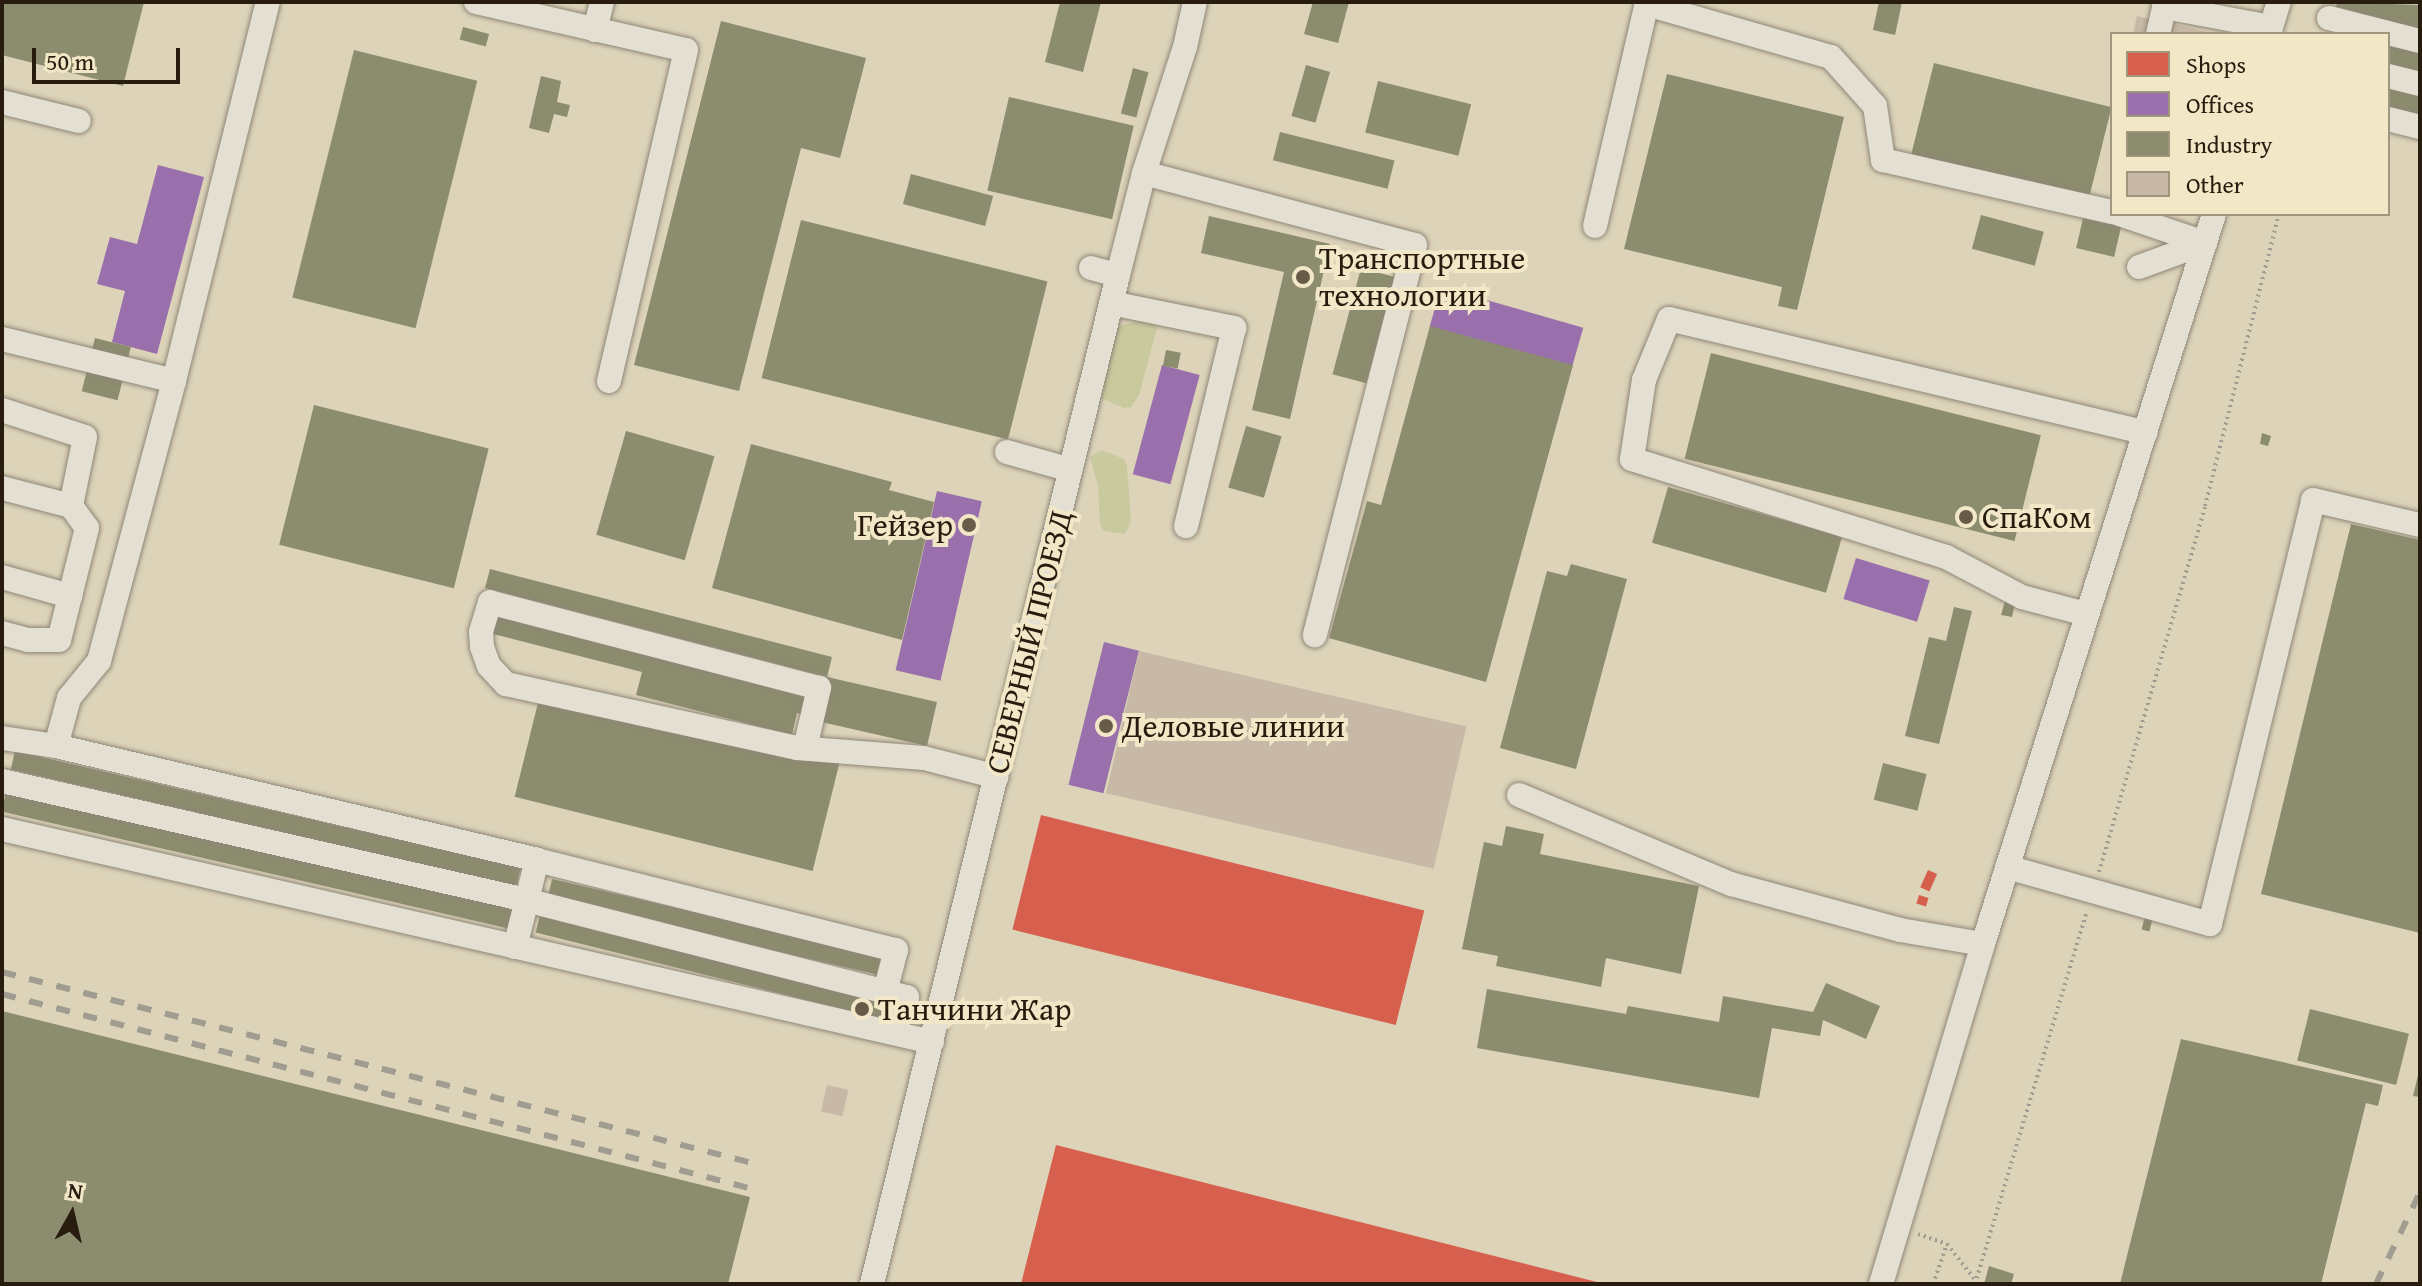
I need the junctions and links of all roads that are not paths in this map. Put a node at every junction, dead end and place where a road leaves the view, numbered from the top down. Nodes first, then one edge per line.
1 (268, 2) edge
2 (476, 2) edge
3 (602, 2) edge
4 (1195, 2) edge
5 (2279, 2) edge
6 (1647, 3) edge
7 (2329, 18) edge
8 (595, 30) junction
9 (2270, 30) edge
10 (2158, 32) edge
11 (2384, 32) edge
12 (2390, 33) edge
13 (2420, 41) edge
14 (2390, 76) edge
15 (2420, 84) edge
16 (2, 102) edge
17 (2390, 120) edge
18 (79, 121) dead end
19 (2420, 127) edge
20 (1144, 173) junction
21 (2110, 212) edge
22 (2125, 216) edge
23 (2213, 216) edge
24 (1595, 226) dead end
25 (2205, 243) junction
26 (2139, 267) dead end
27 (1091, 268) dead end
28 (1118, 275) junction
29 (1111, 303) junction
30 (2, 339) edge
31 (174, 381) junction
32 (609, 381) dead end
33 (2, 410) edge
34 (2146, 433) junction
35 (1007, 452) dead end
36 (1071, 470) junction
37 (2, 488) edge
38 (71, 506) junction
39 (2420, 525) edge
40 (1186, 526) dead end
41 (2, 577) edge
42 (70, 596) junction
43 (2086, 614) junction
44 (2, 633) edge
45 (1315, 635) dead end
46 (6, 739) edge
47 (56, 746) junction
48 (805, 748) junction
49 (2, 768) edge
50 (997, 777) junction
51 (2, 781) edge
52 (1519, 795) dead end
53 (2, 829) edge
54 (537, 860) junction
55 (2007, 867) junction
56 (526, 900) junction
57 (1983, 944) junction
58 (515, 947) junction
59 (885, 992) junction
60 (894, 1033) junction
61 (932, 1042) junction
62 (1890, 1282) edge
63 (872, 1284) edge

1 - 31 street
2 - 8 street
3 - 8 street
4 - 20 street, СЕВЕРНЫЙ ПРОЕЗД
5 - 9 street
6 - 21 street
6 - 24 street
7 - 11 street
8 - 32 street
9 - 10 street
12 - 13 street
14 - 15 street
16 - 18 street
17 - 19 street
20 - 28 street, СЕВЕРНЫЙ ПРОЕЗД
20 - 45 street
22 - 25 street
23 - 25 street
25 - 26 street
25 - 34 street
27 - 28 street
28 - 29 street, СЕВЕРНЫЙ ПРОЕЗД
29 - 36 street, СЕВЕРНЫЙ ПРОЕЗД
29 - 40 street
30 - 31 street
31 - 47 street
33 - 38 street
34 - 43 street
34 - 43 street
35 - 36 street
36 - 50 street, СЕВЕРНЫЙ ПРОЕЗД
37 - 38 street
38 - 42 street
39 - 55 street
41 - 42 street
42 - 44 street
43 - 55 street
46 - 47 street
46 - 49 street
47 - 54 street
48 - 48 street
48 - 50 street
50 - 61 street, СЕВЕРНЫЙ ПРОЕЗД
51 - 56 street
52 - 57 street
53 - 58 street
54 - 56 street
54 - 59 street
55 - 57 street
56 - 58 street
56 - 59 street
57 - 62 street
58 - 60 street
59 - 60 street
60 - 61 street
61 - 63 street, СЕВЕРНЫЙ ПРОЕЗД

